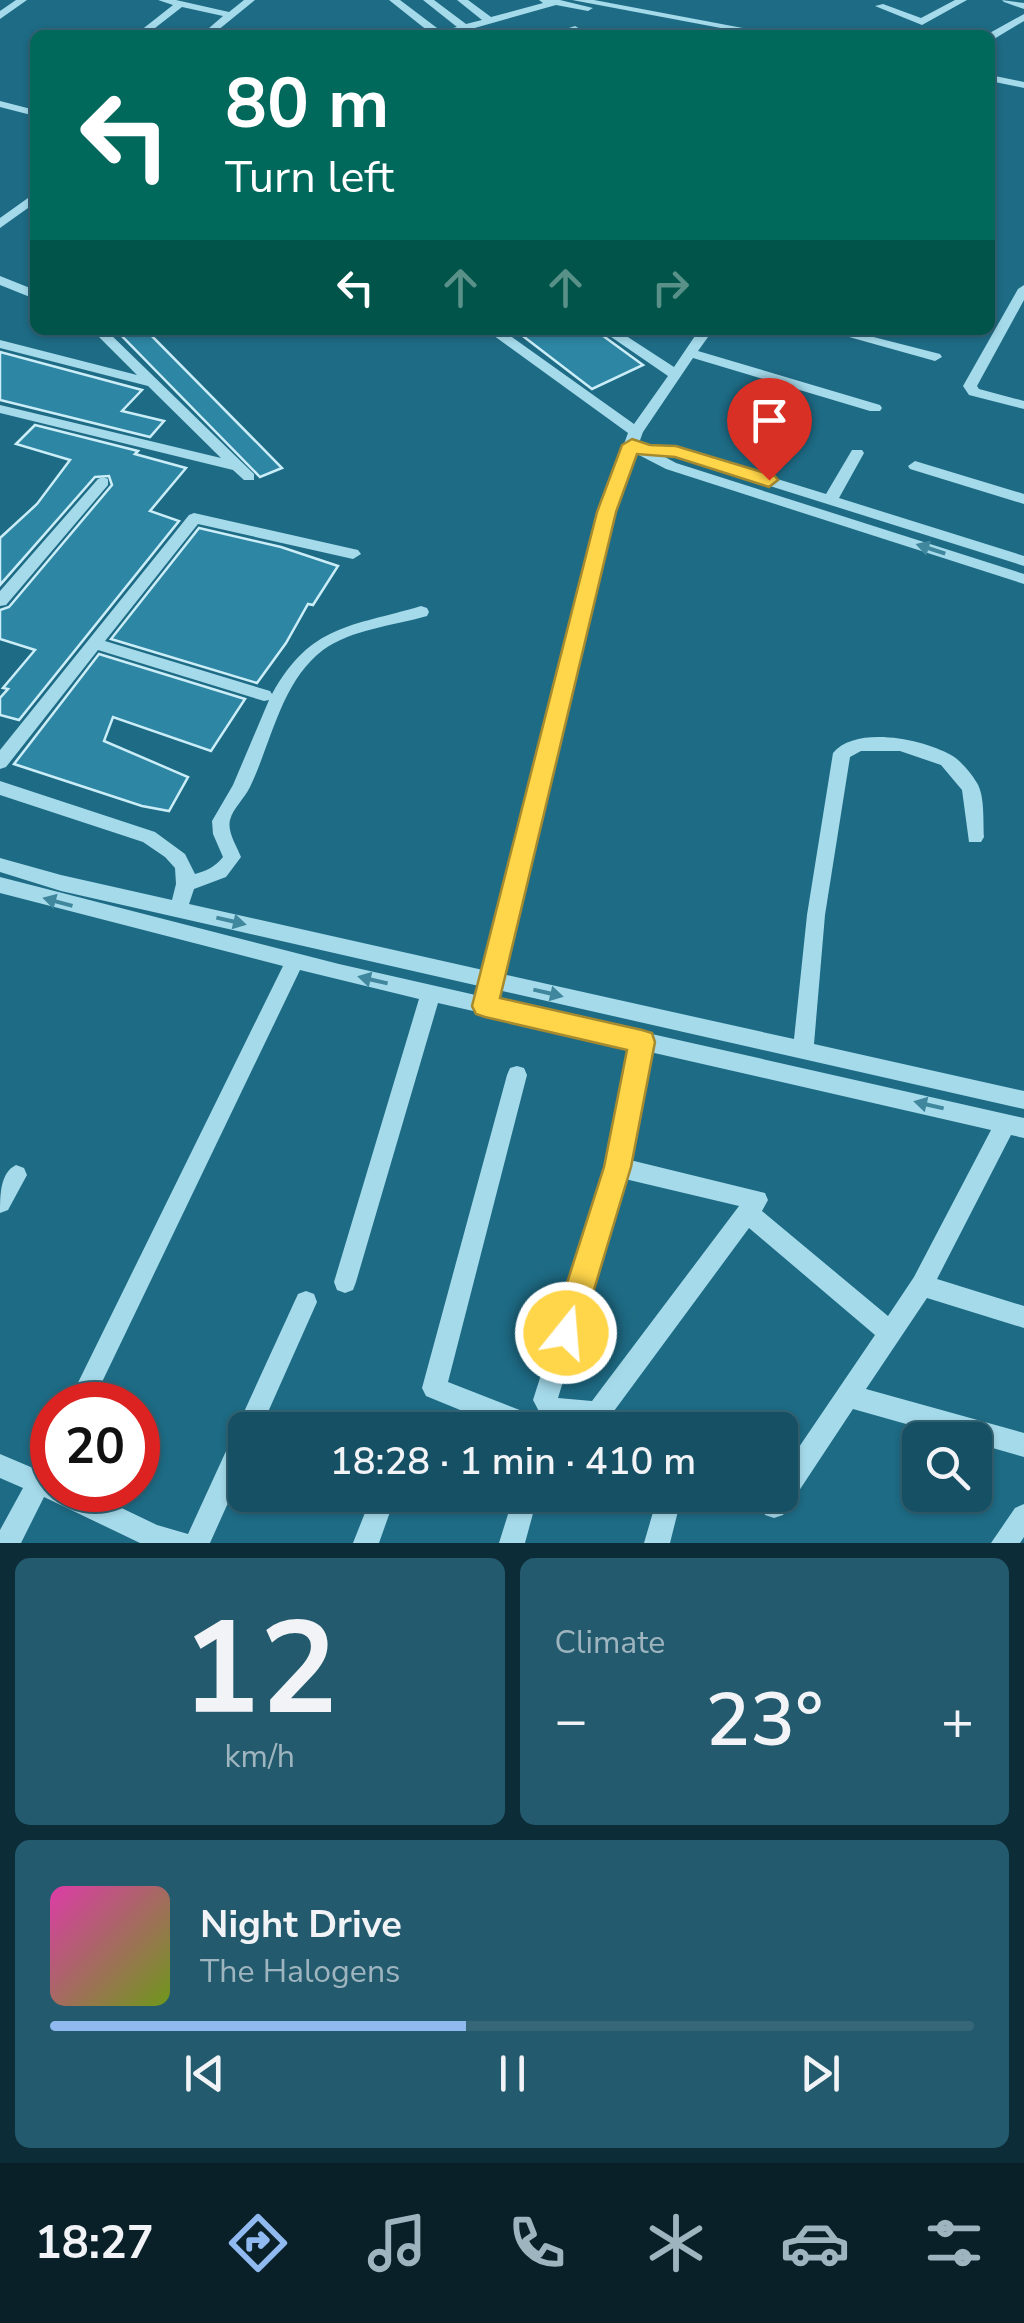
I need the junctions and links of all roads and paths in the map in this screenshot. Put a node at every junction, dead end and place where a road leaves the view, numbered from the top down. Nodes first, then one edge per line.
1 (7, 0) edge
2 (22, 0) edge
3 (162, 0) edge
4 (250, 0) edge
5 (394, 0) edge
6 (428, 0) edge
7 (462, 0) edge
8 (577, 0) edge
9 (936, 0) edge
10 (1008, 0) edge
11 (554, 1) edge
12 (957, 3) edge
13 (0, 4) edge
14 (180, 4) junction
15 (880, 6) dead end
16 (1024, 6) edge
17 (231, 15) junction
18 (0, 16) edge
19 (1024, 17) edge
20 (490, 20) junction
21 (465, 28) junction
22 (575, 28) dead end
23 (146, 30) edge
24 (212, 30) edge
25 (433, 30) edge
26 (458, 30) edge
27 (568, 30) edge
28 (714, 30) edge
29 (747, 30) edge
30 (995, 34) edge
31 (995, 76) edge
32 (1024, 82) edge
33 (0, 104) edge
34 (30, 111) edge
35 (30, 202) edge
36 (30, 216) edge
37 (0, 225) edge
38 (0, 280) edge
39 (1024, 289) edge
40 (30, 294) edge
41 (104, 335) edge
42 (499, 335) edge
43 (616, 335) edge
44 (703, 335) edge
45 (850, 335) edge
46 (0, 344) edge
47 (690, 353) junction
48 (935, 357) dead end
49 (676, 375) junction
50 (152, 383) junction
51 (1024, 405) edge
52 (874, 408) dead end
53 (0, 409) edge
54 (639, 443) junction
55 (857, 453) dead end
56 (237, 466) junction
57 (915, 466) dead end
58 (250, 477) dead end
59 (103, 482) dead end
60 (1024, 498) edge
61 (830, 500) junction
62 (885, 526) junction
63 (353, 554) dead end
64 (1024, 561) edge
65 (1024, 578) edge
66 (0, 601) edge
67 (422, 612) dead end
68 (94, 643) junction
69 (264, 695) dead end
70 (0, 762) edge
71 (0, 788) edge
72 (975, 836) dead end
73 (0, 864) edge
74 (189, 883) junction
75 (0, 884) edge
76 (178, 909) junction
77 (294, 961) junction
78 (490, 980) junction
79 (431, 993) junction
80 (485, 1006) junction
81 (642, 1042) junction
82 (803, 1050) junction
83 (517, 1076) dead end
84 (1024, 1100) edge
85 (1015, 1125) edge
86 (618, 1167) junction
87 (16, 1174) dead end
88 (0, 1203) edge
89 (747, 1212) junction
90 (345, 1282) dead end
91 (922, 1286) junction
92 (306, 1302) dead end
93 (1024, 1317) edge
94 (891, 1334) junction
95 (90, 1382) edge
96 (848, 1396) junction
97 (256, 1412) edge
98 (493, 1412) edge
99 (578, 1412) edge
100 (598, 1412) edge
101 (1024, 1445) edge
102 (0, 1466) edge
103 (798, 1470) edge
104 (228, 1475) edge
105 (30, 1479) edge
106 (31, 1512) edge
107 (102, 1512) edge
108 (378, 1512) edge
109 (521, 1512) edge
110 (665, 1512) edge
111 (1024, 1517) edge
112 (162, 1541) edge
113 (8, 1543) edge
114 (197, 1543) edge
115 (366, 1543) edge
116 (512, 1543) edge
117 (657, 1543) edge
118 (1004, 1543) edge

1 - 13 street
2 - 18 street
3 - 14 street
4 - 17 street
5 - 25 street
6 - 21 street
7 - 20 street
8 - 29 street
9 - 12 street
10 - 16 street
11 - 20 street
11 - 28 street
12 - 15 street
14 - 17 street
14 - 23 street
17 - 24 street
19 - 30 street
20 - 21 street
21 - 26 street
22 - 27 street
31 - 32 street
33 - 34 street
35 - 37 street
36 - 37 street
38 - 40 street
39 - 51 street
41 - 50 street
42 - 54 street
43 - 49 street
44 - 47 street
45 - 48 street
46 - 50 street
47 - 49 street
47 - 52 street
49 - 54 street
50 - 56 street
53 - 56 street
54 - 61 street
54 - 62 street
54 - 78 street
55 - 61 street
56 - 58 street
57 - 60 street
59 - 66 street
61 - 62 street
62 - 64 street
65 -> 62 street
63 - 68 street
67 - 74 street
68 - 69 street
68 - 70 street
71 - 74 street
72 - 82 street
73 - 76 street
74 - 76 street
77 -> 75 street
76 -> 78 street
79 -> 77 street
77 - 95 street
78 - 80 street
78 -> 82 street
79 - 80 street
79 - 90 street
80 - 81 street
85 -> 81 street
81 - 86 street
82 - 84 street
83 - 98 street
85 - 91 street
86 - 89 street
86 - 99 street
87 - 88 street
89 - 94 street
89 - 100 street
91 - 93 street
91 - 94 street
92 - 97 street
94 - 96 street
96 - 101 street
96 - 103 street
102 - 105 street
104 - 114 street
106 - 113 street
107 - 112 street
108 - 115 street
109 - 116 street
110 - 117 street
111 - 118 street

